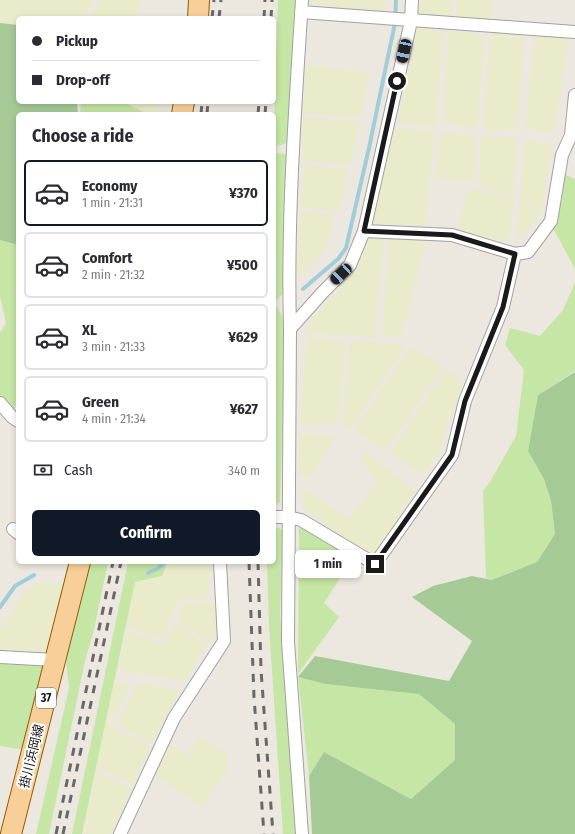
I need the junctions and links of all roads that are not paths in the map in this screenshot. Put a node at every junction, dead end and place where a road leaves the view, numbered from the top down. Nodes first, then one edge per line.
1 (199, 0) edge
2 (302, 0) edge
3 (412, 0) edge
4 (301, 12) junction
5 (198, 16) edge
6 (410, 21) junction
7 (575, 32) edge
8 (575, 95) edge
9 (364, 231) junction
10 (515, 254) junction
11 (290, 329) junction
12 (0, 403) edge
13 (16, 420) edge
14 (276, 517) edge
15 (288, 517) junction
16 (79, 564) edge
17 (220, 564) edge
18 (0, 657) edge
19 (55, 660) junction
20 (12, 834) edge
21 (121, 834) edge
22 (302, 834) edge

1 - 5 main road
2 - 4 street
3 - 6 street
4 - 6 street
4 - 11 street
6 - 7 street
6 - 9 street
8 - 10 street
9 - 10 street
9 - 11 street
10 - 15 street
11 - 15 street
12 - 13 street
14 - 15 street
15 - 22 street
16 - 19 main road, 掛川浜岡線 / 37
17 - 21 street
18 - 19 street
19 - 20 main road, 掛川浜岡線 / 37

